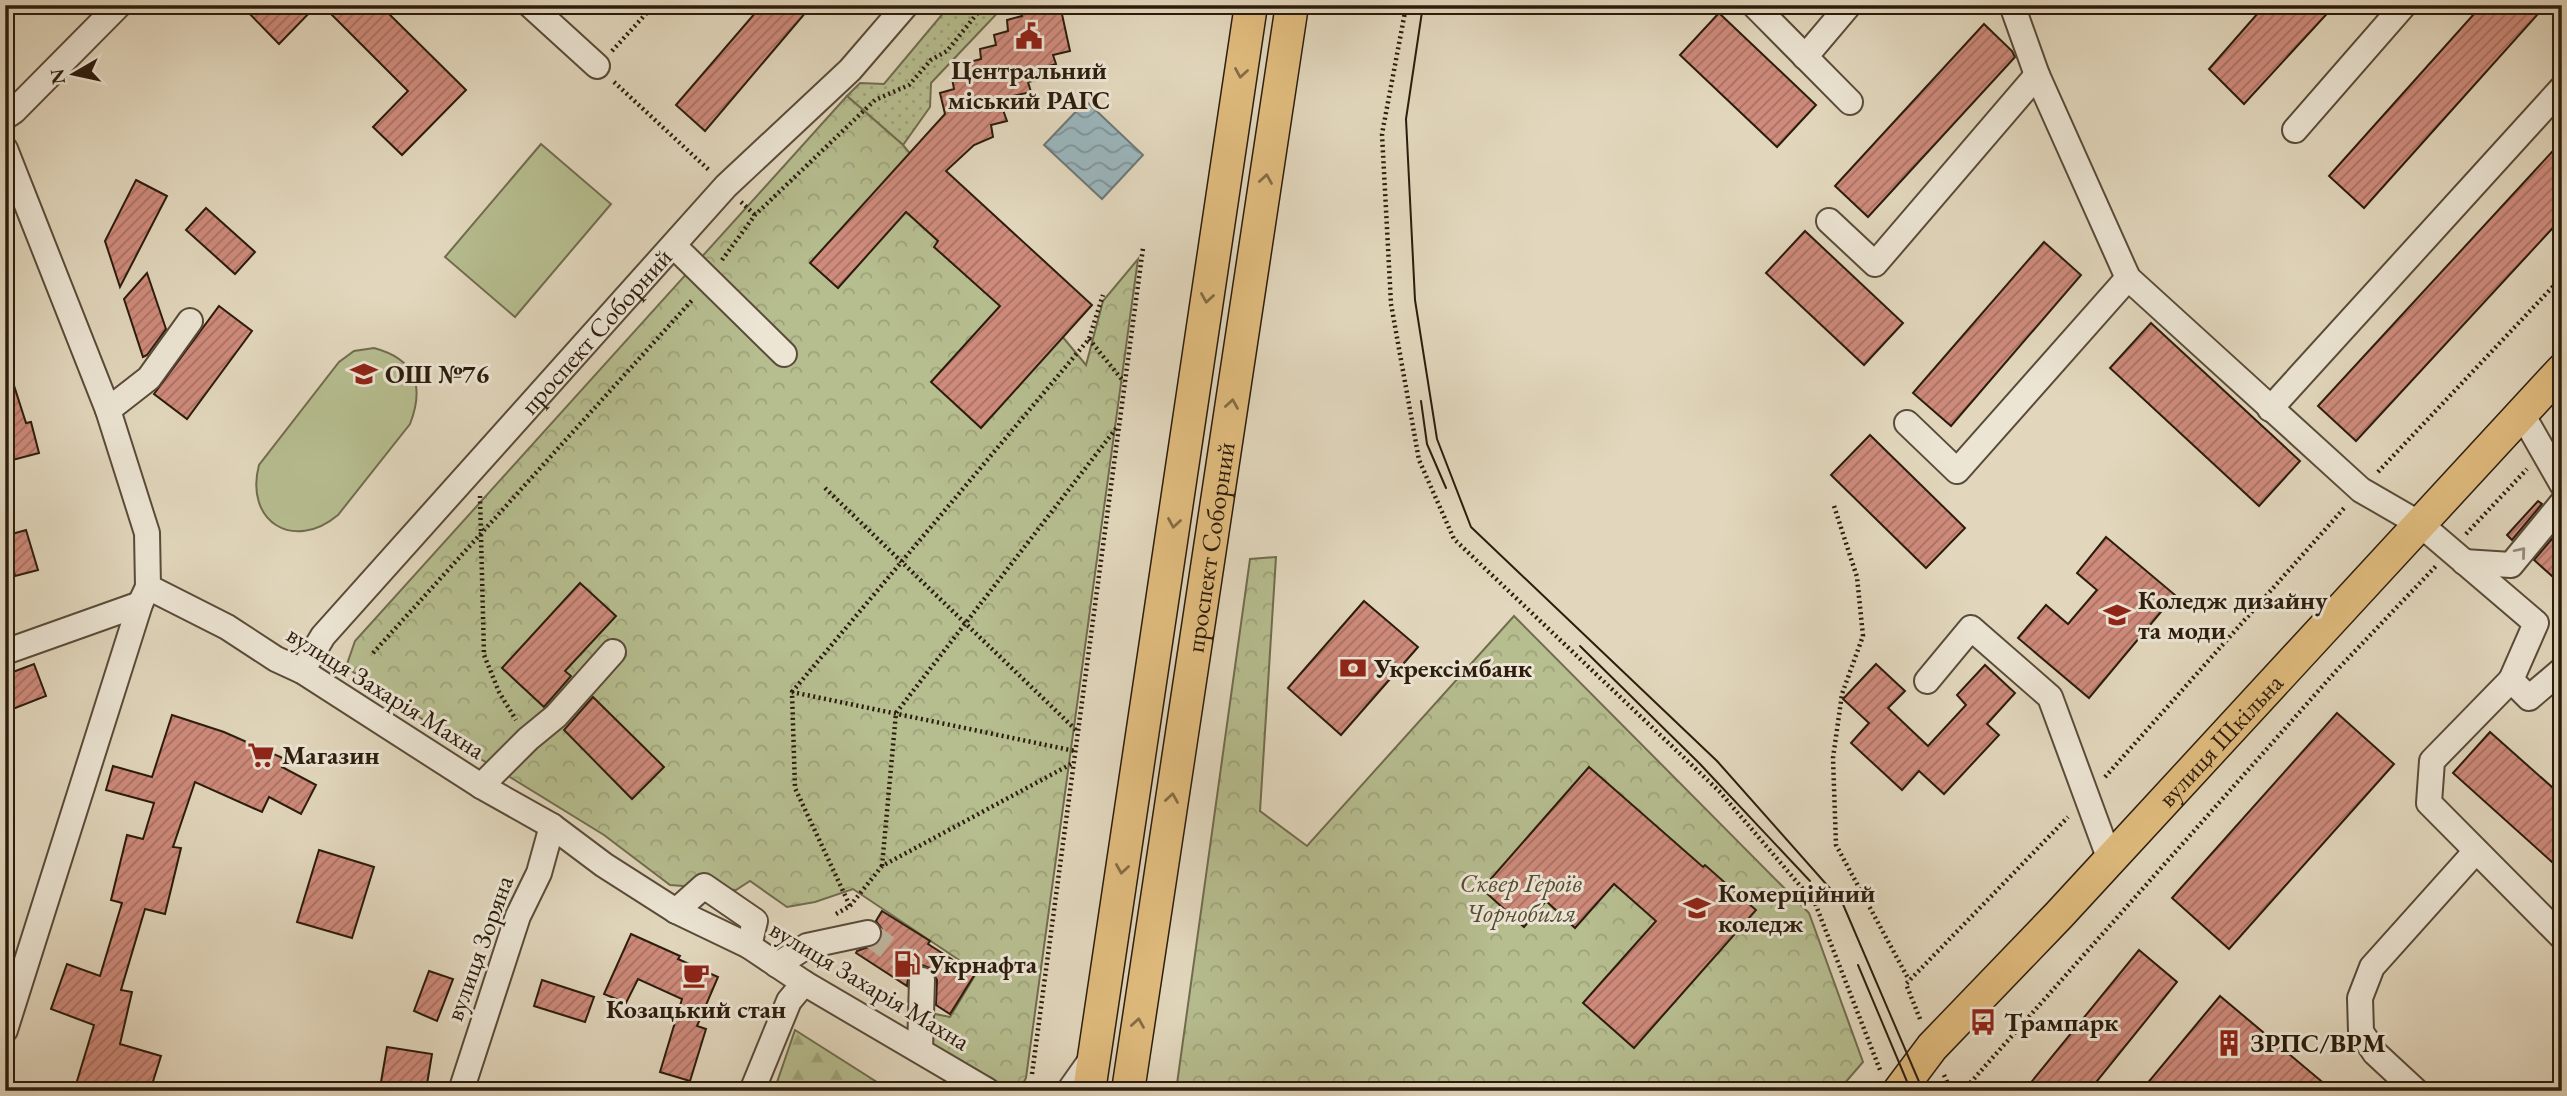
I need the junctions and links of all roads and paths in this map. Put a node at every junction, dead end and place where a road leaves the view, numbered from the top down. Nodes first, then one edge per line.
1 (119, 5) edge
2 (530, 5) edge
3 (654, 5) edge
4 (906, 5) edge
5 (984, 5) edge
6 (1251, 5) edge
7 (1292, 5) edge
8 (1409, 5) edge
9 (1754, 5) edge
10 (1849, 5) edge
11 (2012, 5) edge
12 (2404, 5) edge
13 (1805, 57) junction
14 (597, 66) junction
15 (2037, 75) junction
16 (2562, 88) edge
17 (1850, 102) dead end
18 (5, 117) edge
19 (2295, 130) dead end
20 (5, 149) edge
21 (726, 186) junction
22 (1829, 221) dead end
23 (674, 246) junction
24 (1143, 248) dead end
25 (2562, 277) edge
26 (2127, 278) junction
27 (708, 280) junction
28 (1103, 295) dead end
29 (190, 321) dead end
30 (1089, 339) junction
31 (784, 354) dead end
32 (2562, 370) edge
33 (1124, 382) junction
34 (2270, 409) junction
35 (108, 410) junction
36 (2522, 414) junction
37 (1907, 423) dead end
38 (1119, 425) junction
39 (2543, 452) junction
40 (477, 463) junction
41 (825, 488) dead end
42 (2361, 489) junction
43 (2561, 491) edge
44 (1834, 506) dead end
45 (2420, 524) junction
46 (482, 535) junction
47 (2457, 556) junction
48 (902, 562) junction
49 (144, 596) junction
50 (965, 623) junction
51 (5, 652) edge
52 (613, 652) dead end
53 (373, 653) dead end
54 (2562, 670) edge
55 (302, 671) junction
56 (2511, 680) junction
57 (1927, 681) dead end
58 (792, 692) junction
59 (896, 713) junction
60 (1077, 731) junction
61 (528, 739) junction
62 (1075, 751) junction
63 (1073, 763) junction
64 (481, 786) junction
65 (2087, 797) junction
66 (552, 826) junction
67 (2476, 850) junction
68 (2109, 860) junction
69 (882, 866) junction
70 (850, 906) junction
71 (676, 911) junction
72 (828, 918) dead end
73 (868, 933) dead end
74 (2562, 937) edge
75 (749, 946) junction
76 (777, 965) junction
77 (922, 980) dead end
78 (1909, 980) junction
79 (804, 984) junction
80 (5, 1030) edge
81 (1932, 1047) junction
82 (920, 1050) junction
83 (1093, 1056) junction
84 (1032, 1074) dead end
85 (1891, 1084) edge
86 (461, 1091) edge
87 (752, 1091) edge
88 (988, 1091) edge
89 (1069, 1091) edge
90 (1089, 1091) edge
91 (1128, 1091) edge
92 (1951, 1091) edge
93 (1964, 1091) edge
94 (2416, 1091) edge

1 - 18 street
2 - 14 street
3 - 14 path
4 - 21 street, проспект Соборний
5 - 27 path
6 -> 83 main road, проспект Соборний
91 -> 7 main road, проспект Соборний
8 - 85 path
9 - 13 street
10 - 13 street
11 - 15 street
12 - 19 street
13 - 17 street
14 - 21 path
15 - 22 street
15 - 26 street
16 - 34 street
20 - 35 street
21 - 23 street, проспект Соборний
23 - 27 street
23 - 40 street, проспект Соборний
24 - 33 path
25 - 42 path
26 - 34 street
26 - 37 street
27 - 31 street
27 - 46 path
28 - 30 path
29 - 35 street
30 - 33 path
30 - 48 path
32 - 36 main road, вулиця Шкільна
33 - 38 path
34 - 42 street
35 - 49 street
36 - 39 street
36 - 45 main road, вулиця Шкільна
38 - 50 path
38 - 60 path
39 - 43 street
39 - 47 path
40 - 46 path
40 - 55 street, проспект Соборний
41 - 48 path
42 - 45 street
42 - 65 path
47 -> 43 street
44 - 78 path
45 - 47 street
45 - 68 main road, вулиця Шкільна
46 - 53 path
46 - 61 path
47 - 56 street
47 - 93 path
48 - 50 path
48 - 58 path
49 - 51 street
49 - 55 street, вулиця Захарія Махна
49 - 80 street
50 - 59 path
50 - 60 path
52 - 61 street
54 - 56 street
55 - 64 street, вулиця Захарія Махна
56 - 67 street
57 - 65 street
58 - 59 path
58 - 70 path
59 - 62 path
59 - 69 path
60 - 62 path
61 - 64 street
62 - 63 path
63 - 69 path
63 - 84 path
64 - 66 street, вулиця Захарія Махна
65 - 68 street
65 - 78 path
66 - 71 street, вулиця Захарія Махна
66 - 86 street, вулиця Зоряна
67 - 74 street
67 - 94 street
68 - 81 main road, вулиця Шкільна
69 - 70 path
70 - 72 path
71 - 75 street, вулиця Захарія Махна
71 - 75 street
73 - 76 street
75 - 76 street, вулиця Захарія Махна
76 - 79 street, вулиця Захарія Махна
77 - 82 street
78 - 81 path
79 - 82 street, вулиця Захарія Махна
79 - 87 street
81 - 85 main road, вулиця Шкільна
81 - 92 path
82 - 88 street, вулиця Захарія Махна
83 - 89 street
83 - 90 main road, проспект Соборний

